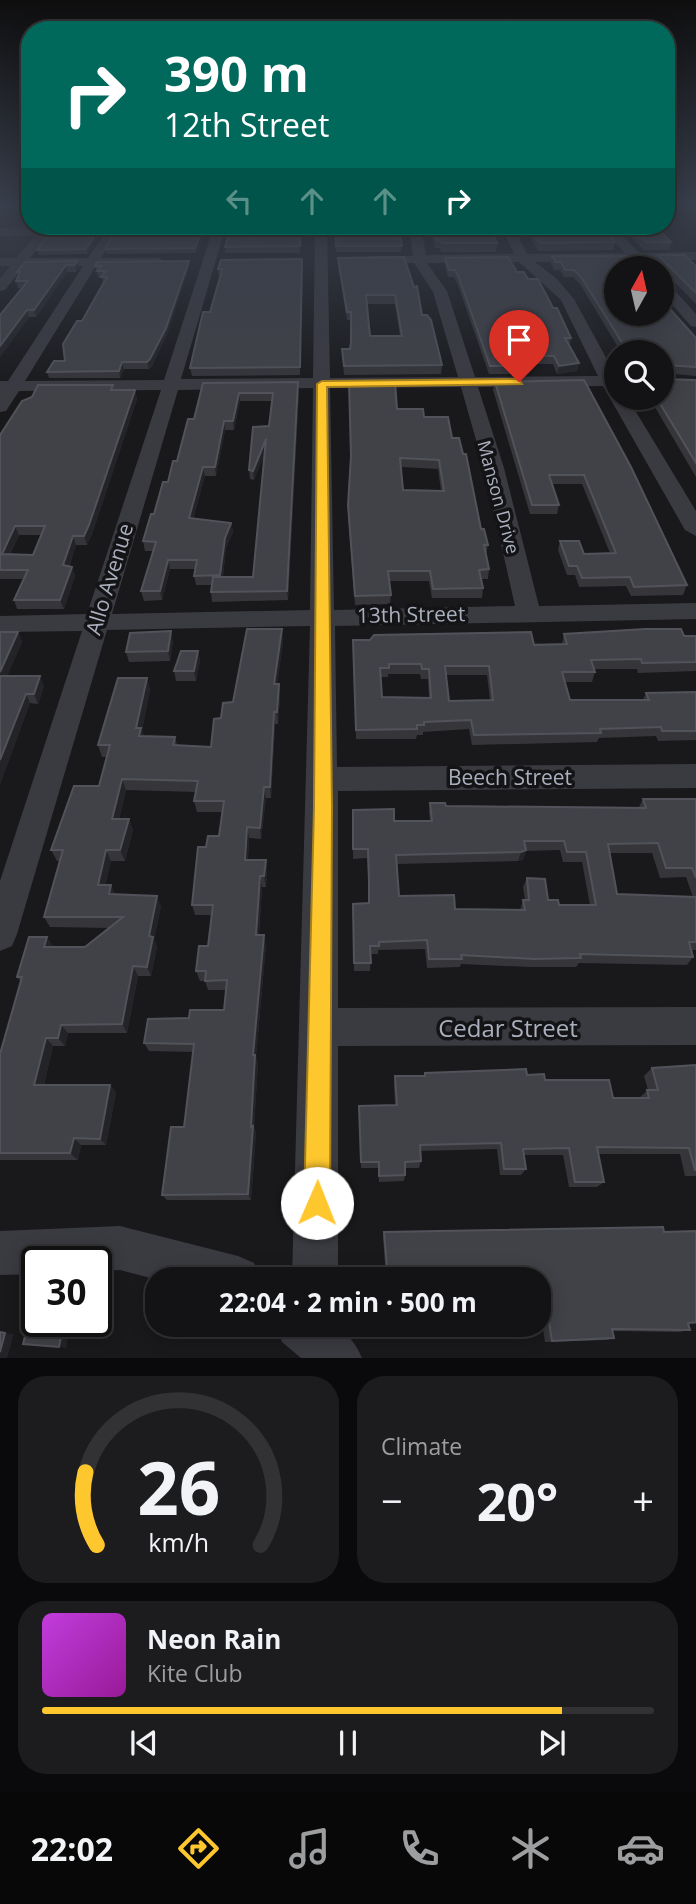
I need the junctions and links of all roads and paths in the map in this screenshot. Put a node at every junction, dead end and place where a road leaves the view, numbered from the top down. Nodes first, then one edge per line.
1 (15, 268) edge
2 (89, 268) edge
3 (205, 268) edge
4 (319, 268) edge
5 (423, 268) edge
6 (535, 268) edge
7 (0, 287) edge
8 (674, 298) edge
9 (696, 323) edge
10 (604, 370) edge
11 (466, 382) junction
12 (322, 384) junction
13 (7, 386) edge
14 (168, 386) junction
15 (604, 389) edge
16 (0, 407) edge
17 (627, 410) edge
18 (696, 530) edge
19 (696, 611) edge
20 (529, 613) junction
21 (323, 616) junction
22 (95, 623) junction
23 (0, 624) edge
24 (696, 776) edge
25 (323, 779) junction
26 (0, 934) edge
27 (696, 1026) edge
28 (321, 1027) junction
29 (0, 1253) edge
30 (192, 1267) edge
31 (315, 1267) edge

1 - 7 street
2 - 13 street
3 - 14 street, Allo Avenue
4 - 12 street
5 - 11 street, Manson Drive
6 - 10 street
8 - 9 street
11 - 12 street
11 - 15 street
11 - 20 street, Manson Drive
12 - 14 street
12 - 21 street
13 - 14 street
13 - 16 street
14 - 22 street, Allo Avenue
17 - 18 street
19 - 20 street, 13th Street
20 - 21 street, 13th Street
21 - 22 street, 13th Street
21 - 25 street
22 - 23 street, 13th Street
22 - 26 street, Allo Avenue
24 - 25 street, Beech Street
25 - 28 street
27 - 28 street, Cedar Street
28 - 31 street
29 - 30 street

